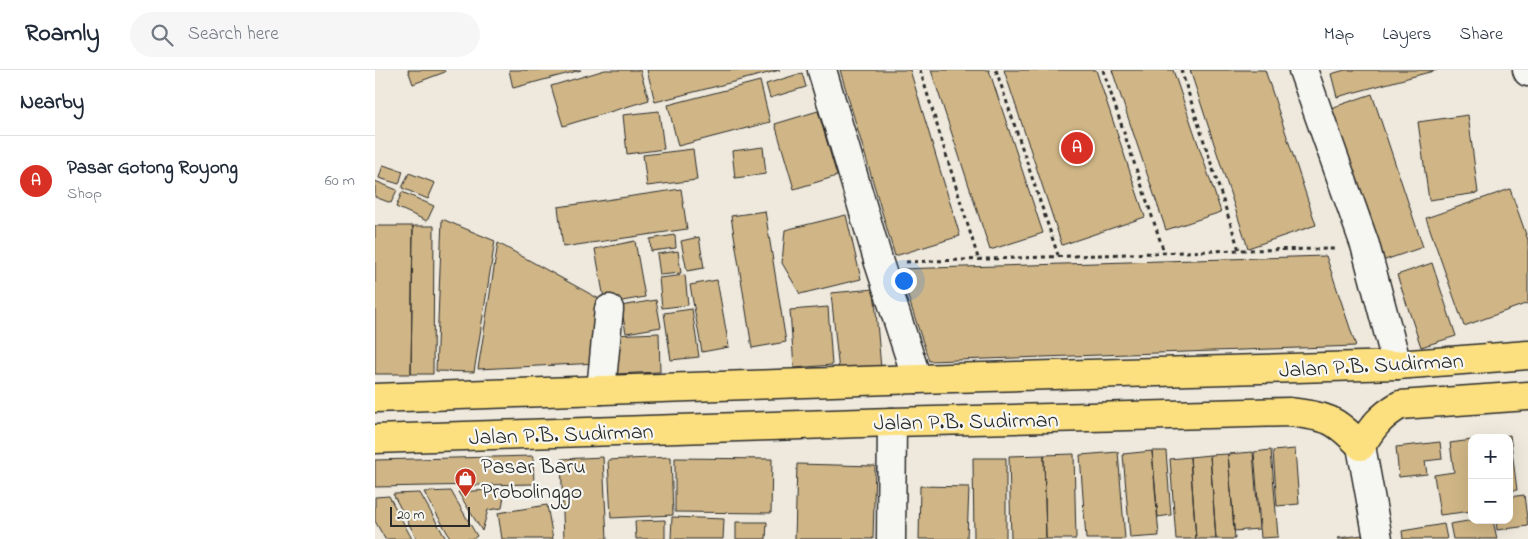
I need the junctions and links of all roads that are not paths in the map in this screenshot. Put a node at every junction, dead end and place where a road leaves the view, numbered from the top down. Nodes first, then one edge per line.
1 (822, 70) edge
2 (1303, 70) edge
3 (609, 309) dead end
4 (1528, 355) edge
5 (1397, 365) junction
6 (917, 379) junction
7 (601, 390) junction
8 (1528, 396) edge
9 (375, 398) edge
10 (892, 422) junction
11 (375, 439) edge
12 (1361, 446) junction
13 (891, 539) edge
14 (1378, 539) edge

1 - 6 street
2 - 5 street
3 - 7 street
4 - 5 main road, Jalan P.B. Sudirman
5 - 6 main road, Jalan P.B. Sudirman
6 - 7 main road, Jalan P.B. Sudirman
7 - 9 main road, Jalan P.B. Sudirman
8 - 12 main road, Jalan P.B. Sudirman
10 - 11 main road, Jalan P.B. Sudirman
10 - 12 main road, Jalan P.B. Sudirman
10 - 13 street
12 - 14 street

